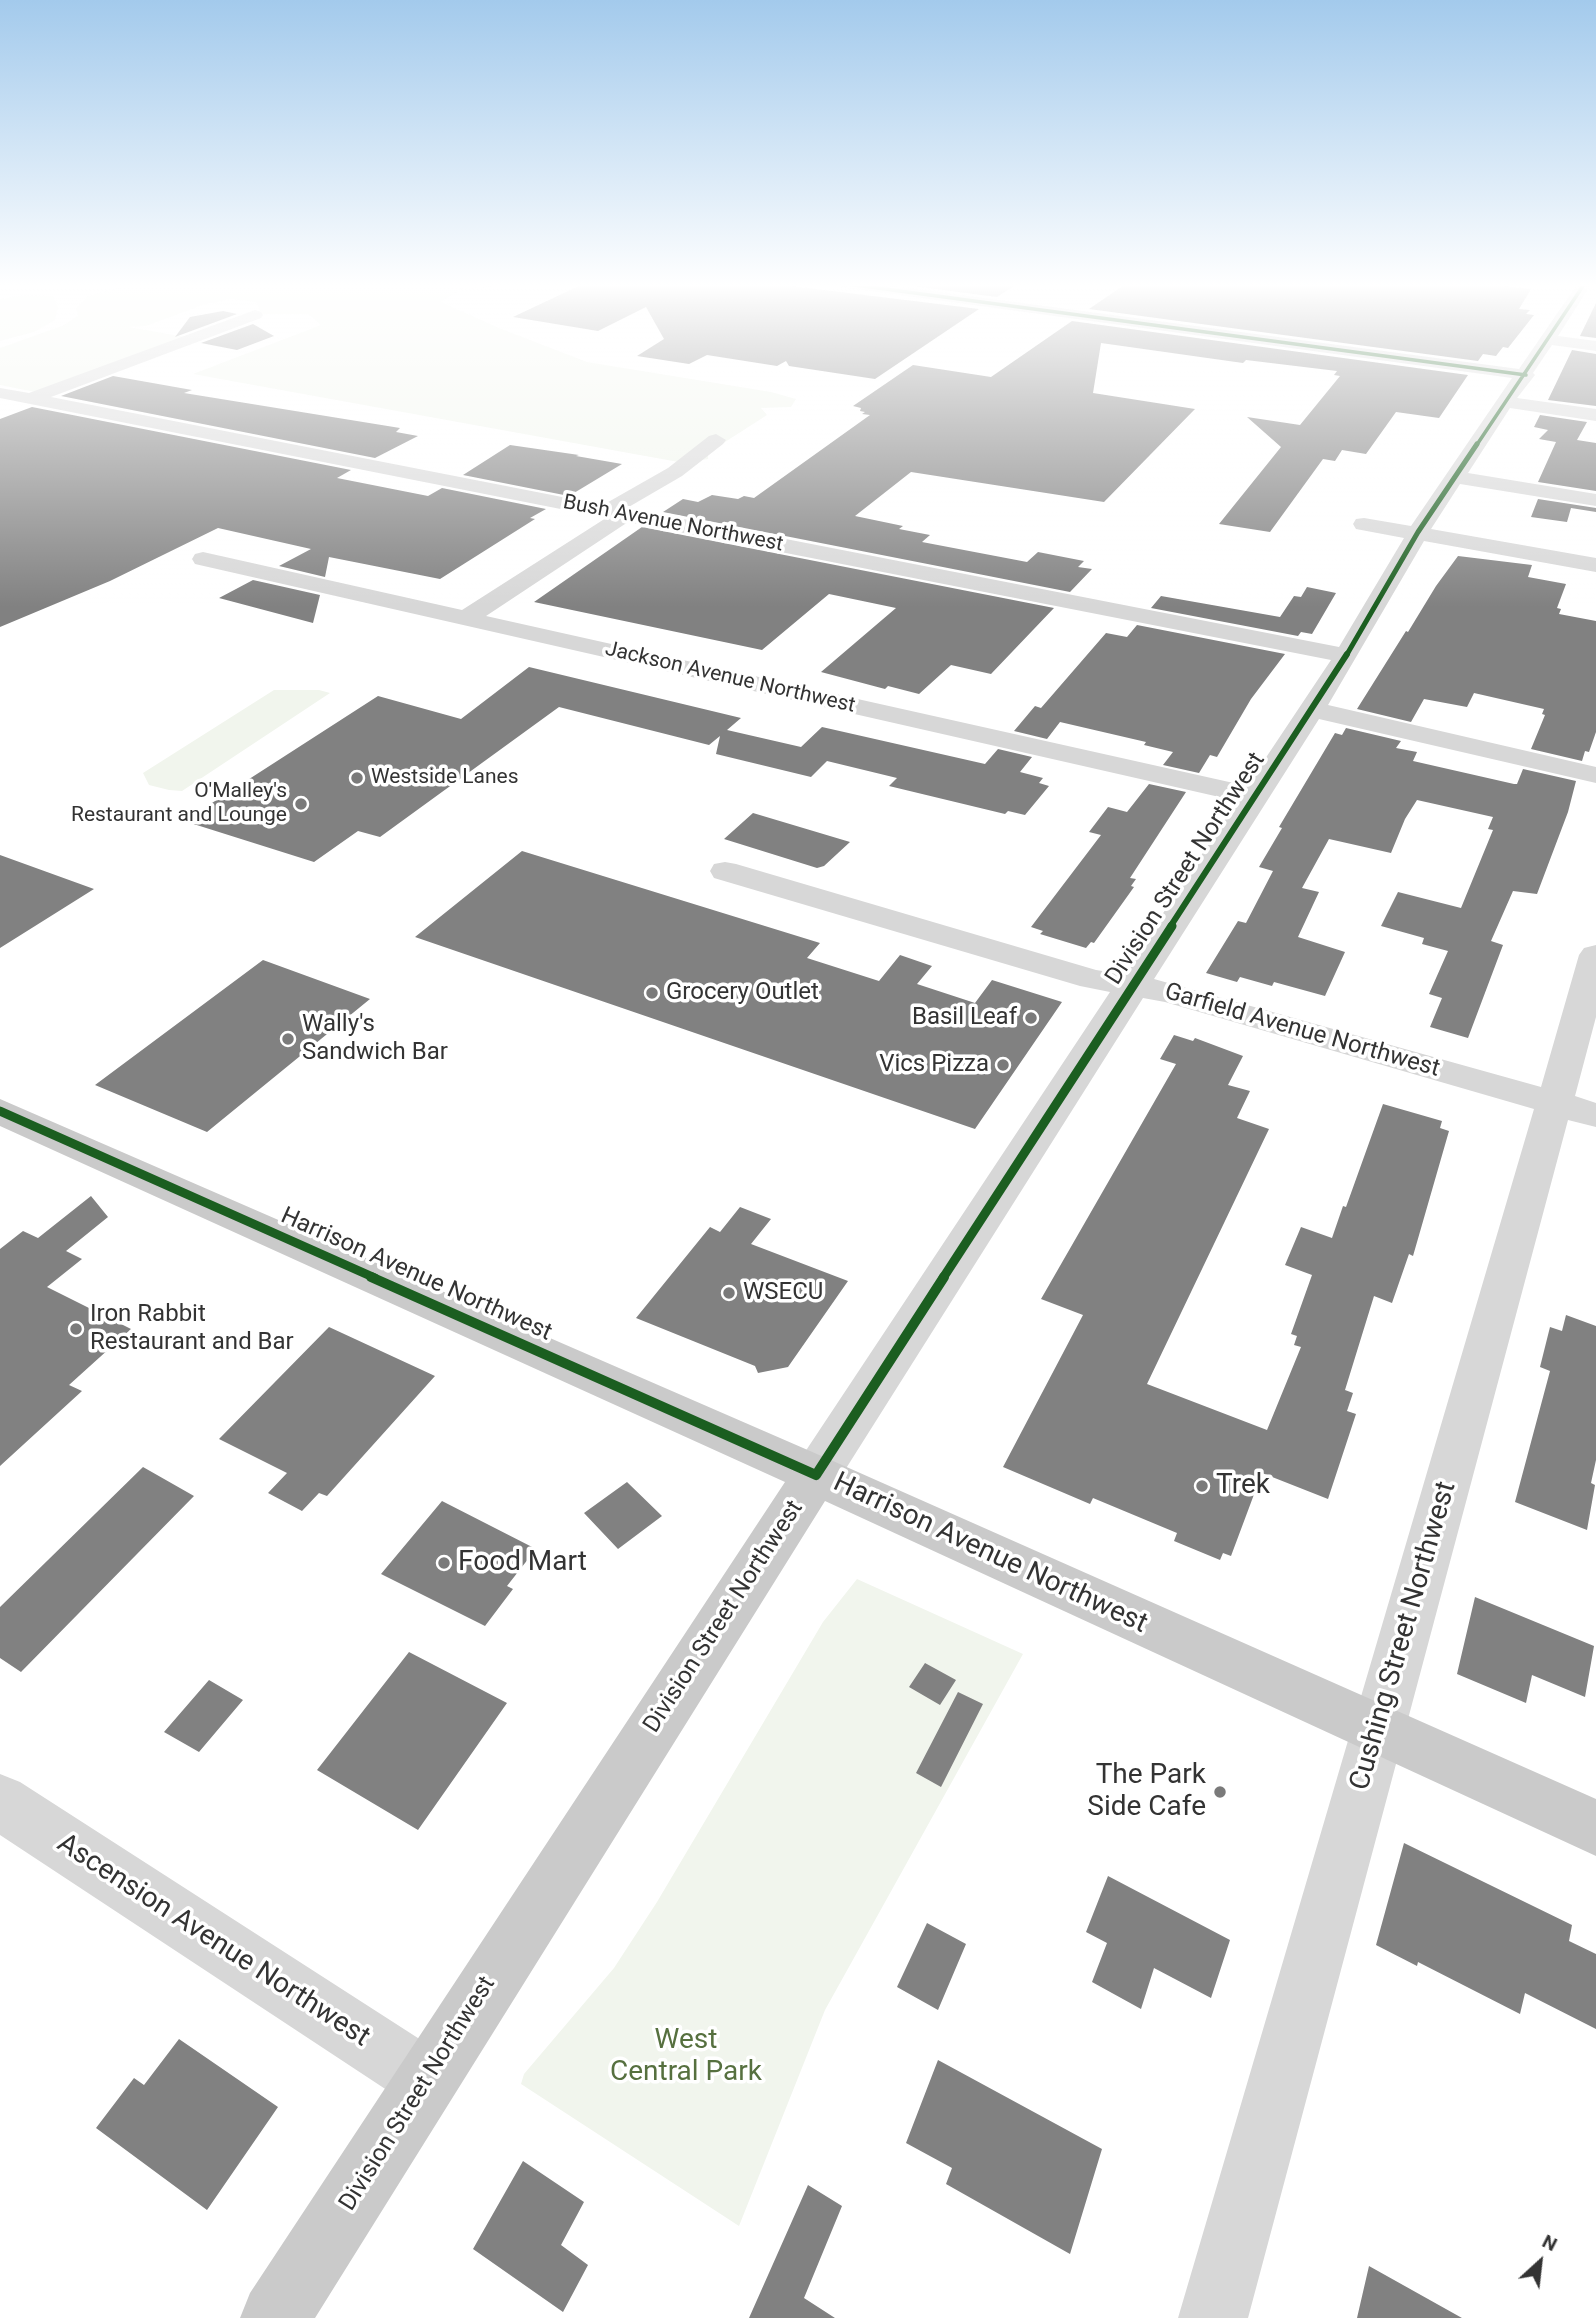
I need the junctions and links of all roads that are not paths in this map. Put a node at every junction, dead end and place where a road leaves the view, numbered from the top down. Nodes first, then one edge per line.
1 (49, 391) edge
2 (1513, 391) edge
3 (0, 393) edge
4 (30, 398) junction
5 (1504, 402) junction
6 (1596, 415) edge
7 (716, 440) dead end
8 (1455, 477) junction
9 (1596, 500) edge
10 (617, 512) junction
11 (1364, 524) dead end
12 (1418, 533) junction
13 (204, 559) dead end
14 (1596, 565) edge
15 (466, 618) junction
16 (1346, 656) junction
17 (1311, 709) junction
18 (1596, 775) edge
19 (1256, 797) junction
20 (725, 871) dead end
21 (1596, 955) edge
22 (1134, 986) junction
23 (1576, 1109) edge
24 (0, 1111) edge
25 (816, 1475) junction
26 (1376, 1730) junction
27 (0, 1802) edge
28 (1596, 1828) edge
29 (427, 2080) junction
30 (275, 2318) edge
31 (1213, 2318) edge

1 - 4 street
2 - 5 street, Division Street Northwest
3 - 4 street, Bush Avenue Northwest
4 - 10 street, Bush Avenue Northwest
5 - 6 street
5 - 8 street, Division Street Northwest
7 - 10 street
8 - 9 street
8 - 12 street, Division Street Northwest
10 - 15 street
10 - 16 street, Bush Avenue Northwest
11 - 12 street
12 - 14 street
12 - 16 street, Division Street Northwest
13 - 15 street, Jackson Avenue Northwest
15 - 19 street, Jackson Avenue Northwest
16 - 17 street, Division Street Northwest
17 - 18 street
17 - 19 street, Division Street Northwest
19 - 22 street, Division Street Northwest
20 - 22 street, Garfield Avenue Northwest
21 - 23 street, Cushing Street Northwest
22 - 23 street, Garfield Avenue Northwest
22 - 25 street, Division Street Northwest
23 - 26 street, Cushing Street Northwest
24 - 25 main road, Harrison Avenue Northwest
25 - 26 main road, Harrison Avenue Northwest
25 - 29 main road, Division Street Northwest
26 - 28 main road, Harrison Avenue Northwest
26 - 31 street, Cushing Street Northwest
27 - 29 street, Ascension Avenue Northwest
29 - 30 main road, Division Street Northwest

